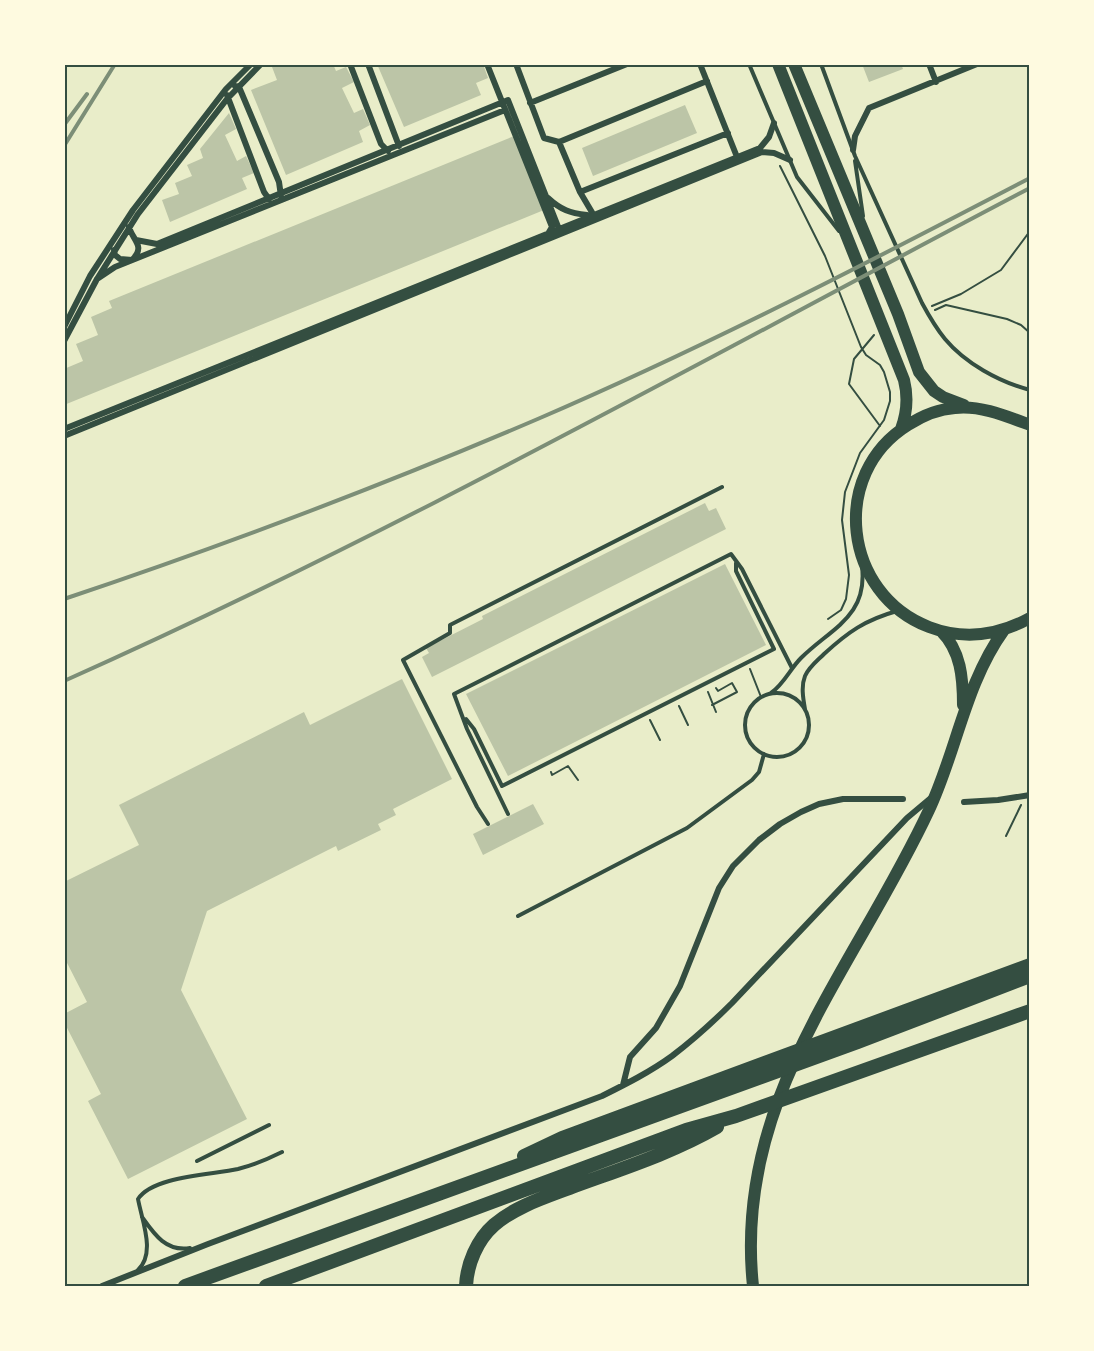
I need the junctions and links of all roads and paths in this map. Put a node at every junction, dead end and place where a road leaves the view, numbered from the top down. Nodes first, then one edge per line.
1 (251, 64) edge
2 (261, 64) edge
3 (350, 64) edge
4 (368, 64) edge
5 (487, 64) edge
6 (516, 64) edge
7 (627, 64) edge
8 (700, 64) edge
9 (748, 64) edge
10 (778, 64) edge
11 (794, 64) edge
12 (821, 64) edge
13 (929, 64) edge
14 (977, 64) edge
15 (707, 81) junction
16 (936, 82) junction
17 (228, 87) junction
18 (239, 87) junction
19 (227, 99) junction
20 (502, 102) junction
21 (530, 103) junction
22 (505, 110) junction
23 (774, 123) junction
24 (728, 133) junction
25 (560, 142) junction
26 (399, 144) junction
27 (386, 149) junction
28 (396, 153) junction
29 (774, 153) junction
30 (854, 153) junction
31 (737, 157) junction
32 (744, 159) junction
33 (790, 160) junction
34 (580, 192) junction
35 (547, 196) junction
36 (267, 198) junction
37 (280, 198) junction
38 (592, 215) junction
39 (129, 227) junction
40 (556, 231) junction
41 (1029, 231) edge
42 (136, 240) junction
43 (113, 241) junction
44 (866, 241) junction
45 (849, 243) junction
46 (114, 251) junction
47 (132, 260) junction
48 (97, 279) junction
49 (925, 309) junction
50 (1007, 318) dead end
51 (64, 327) edge
52 (1029, 333) edge
53 (64, 341) edge
54 (1029, 390) edge
55 (974, 408) junction
56 (876, 420) dead end
57 (1029, 425) edge
58 (880, 426) junction
59 (64, 429) edge
60 (901, 429) junction
61 (64, 435) edge
62 (722, 487) dead end
63 (859, 551) junction
64 (736, 562) junction
65 (899, 610) junction
66 (1029, 618) edge
67 (828, 619) dead end
68 (1004, 630) junction
69 (941, 632) junction
70 (792, 668) junction
71 (755, 679) dead end
72 (718, 691) dead end
73 (770, 694) junction
74 (760, 697) junction
75 (711, 700) dead end
76 (712, 705) junction
77 (964, 709) junction
78 (716, 712) dead end
79 (806, 712) junction
80 (683, 714) dead end
81 (464, 717) junction
82 (688, 725) dead end
83 (654, 729) dead end
84 (660, 740) dead end
85 (764, 754) junction
86 (552, 775) dead end
87 (578, 780) dead end
88 (937, 793) junction
89 (1026, 796) edge
90 (903, 799) dead end
91 (964, 802) dead end
92 (508, 814) dead end
93 (488, 824) dead end
94 (1006, 836) dead end
95 (518, 916) dead end
96 (1029, 965) edge
97 (1029, 976) edge
98 (1029, 1011) edge
99 (623, 1085) junction
100 (736, 1116) junction
101 (269, 1125) dead end
102 (282, 1152) dead end
103 (197, 1161) dead end
104 (449, 1192) junction
105 (141, 1214) junction
106 (208, 1244) junction
107 (127, 1277) junction
108 (102, 1287) edge
109 (185, 1287) edge
110 (266, 1287) edge
111 (466, 1287) edge
112 (753, 1287) edge

1 - 17 street
2 - 18 street
3 - 27 street
4 - 26 street
5 - 20 street
6 - 21 street
7 - 21 street
8 - 15 street
9 - 23 lane
10 - 45 main road
11 - 44 main road
12 - 30 lane
13 - 16 street
14 - 16 street
15 - 24 street
15 - 25 street
16 - 30 street
17 - 18 street
17 - 19 street
17 - 43 street
18 - 19 street
18 - 37 street
19 - 36 street
19 - 39 street
20 - 22 street
20 - 26 street
20 - 35 street
21 - 25 street
22 - 28 street
22 - 40 street
23 - 31 street
23 - 33 lane
24 - 31 street
24 - 34 street
25 - 34 street
26 - 27 street
26 - 28 street
27 - 28 street
27 - 37 street
28 - 37 street
29 - 32 street
29 - 33 street
29 - 58 path
30 - 44 lane
30 - 49 lane
31 - 32 street
31 - 38 street
32 - 40 street
33 - 45 lane
34 - 38 street
35 - 38 street
35 - 40 street
36 - 37 street
36 - 42 street
37 - 47 street
38 - 40 street
39 - 42 street
39 - 46 street
40 - 59 street
40 - 61 street
41 - 49 path
42 - 47 street
43 - 46 street
43 - 51 street
44 - 55 main road
45 - 60 main road
46 - 47 street
46 - 48 street
47 - 48 street
48 - 53 street
49 - 54 lane
50 - 52 path
55 - 57 main road
55 - 60 main road
56 - 58 path
58 - 67 path
60 - 63 main road
62 - 93 lane
63 - 65 main road
63 - 70 lane
64 - 70 lane
64 - 81 lane
64 - 81 lane
65 - 69 main road
65 - 79 lane
66 - 68 main road
68 - 69 main road
68 - 77 main road
69 - 77 main road
70 - 73 lane
71 - 74 path
72 - 76 path
73 - 74 lane
73 - 79 lane
74 - 85 lane
75 - 76 path
76 - 78 path
77 - 88 main road
79 - 85 lane
80 - 82 path
81 - 92 lane
83 - 84 path
85 - 95 lane
86 - 87 path
88 - 99 street
88 - 112 main road
89 - 91 street
89 - 94 path
90 - 99 street
96 - 104 highway
97 - 104 highway
98 - 100 highway
99 - 106 street
100 - 110 highway
100 - 111 highway
101 - 103 lane
102 - 105 lane
104 - 109 highway
105 - 106 lane
105 - 107 lane
106 - 107 street
107 - 108 street

